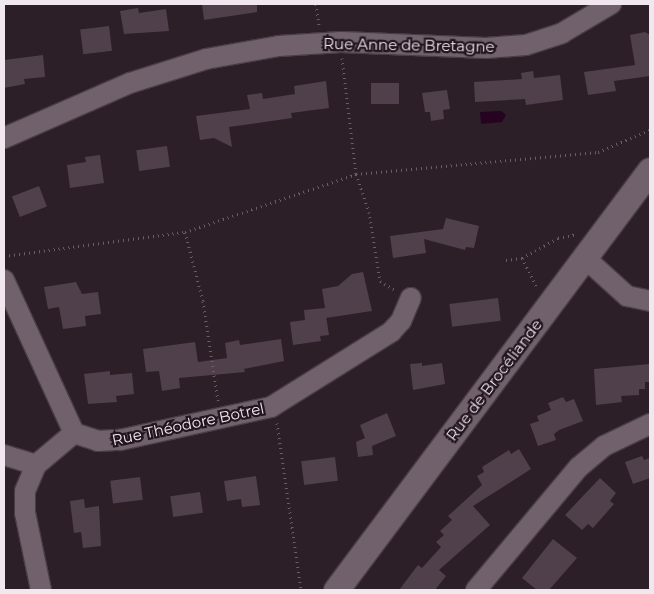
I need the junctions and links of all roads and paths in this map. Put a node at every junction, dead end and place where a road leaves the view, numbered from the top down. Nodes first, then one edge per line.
1 (611, 4) edge
2 (341, 42) junction
3 (650, 130) edge
4 (4, 138) edge
5 (650, 170) edge
6 (356, 174) junction
7 (605, 231) junction
8 (185, 232) junction
9 (4, 256) edge
10 (522, 258) junction
11 (585, 258) junction
12 (506, 260) dead end
13 (4, 280) edge
14 (541, 296) dead end
15 (411, 298) joint
16 (650, 301) edge
17 (271, 407) junction
18 (221, 419) junction
19 (650, 424) edge
20 (74, 433) junction
21 (4, 455) edge
22 (36, 465) junction
23 (41, 590) edge
24 (301, 590) edge
25 (336, 590) edge
26 (476, 590) edge

1 - 2 street, Rue Anne de Bretagne
2 - 4 street, Rue Anne de Bretagne
2 - 6 path
3 - 6 path
5 - 7 street, Rue de Brocéliande
6 - 8 path
6 - 15 path
7 - 10 path
7 - 11 street, Rue de Brocéliande
8 - 9 path
8 - 18 path
10 - 12 path
10 - 14 path
11 - 16 street
11 - 25 street, Rue de Brocéliande
13 - 20 street
15 - 17 street, Rue Théodore Botrel
17 - 18 street, Rue Théodore Botrel
17 - 24 path
18 - 20 street, Rue Théodore Botrel
19 - 26 street
20 - 22 street
21 - 22 street
22 - 23 street

